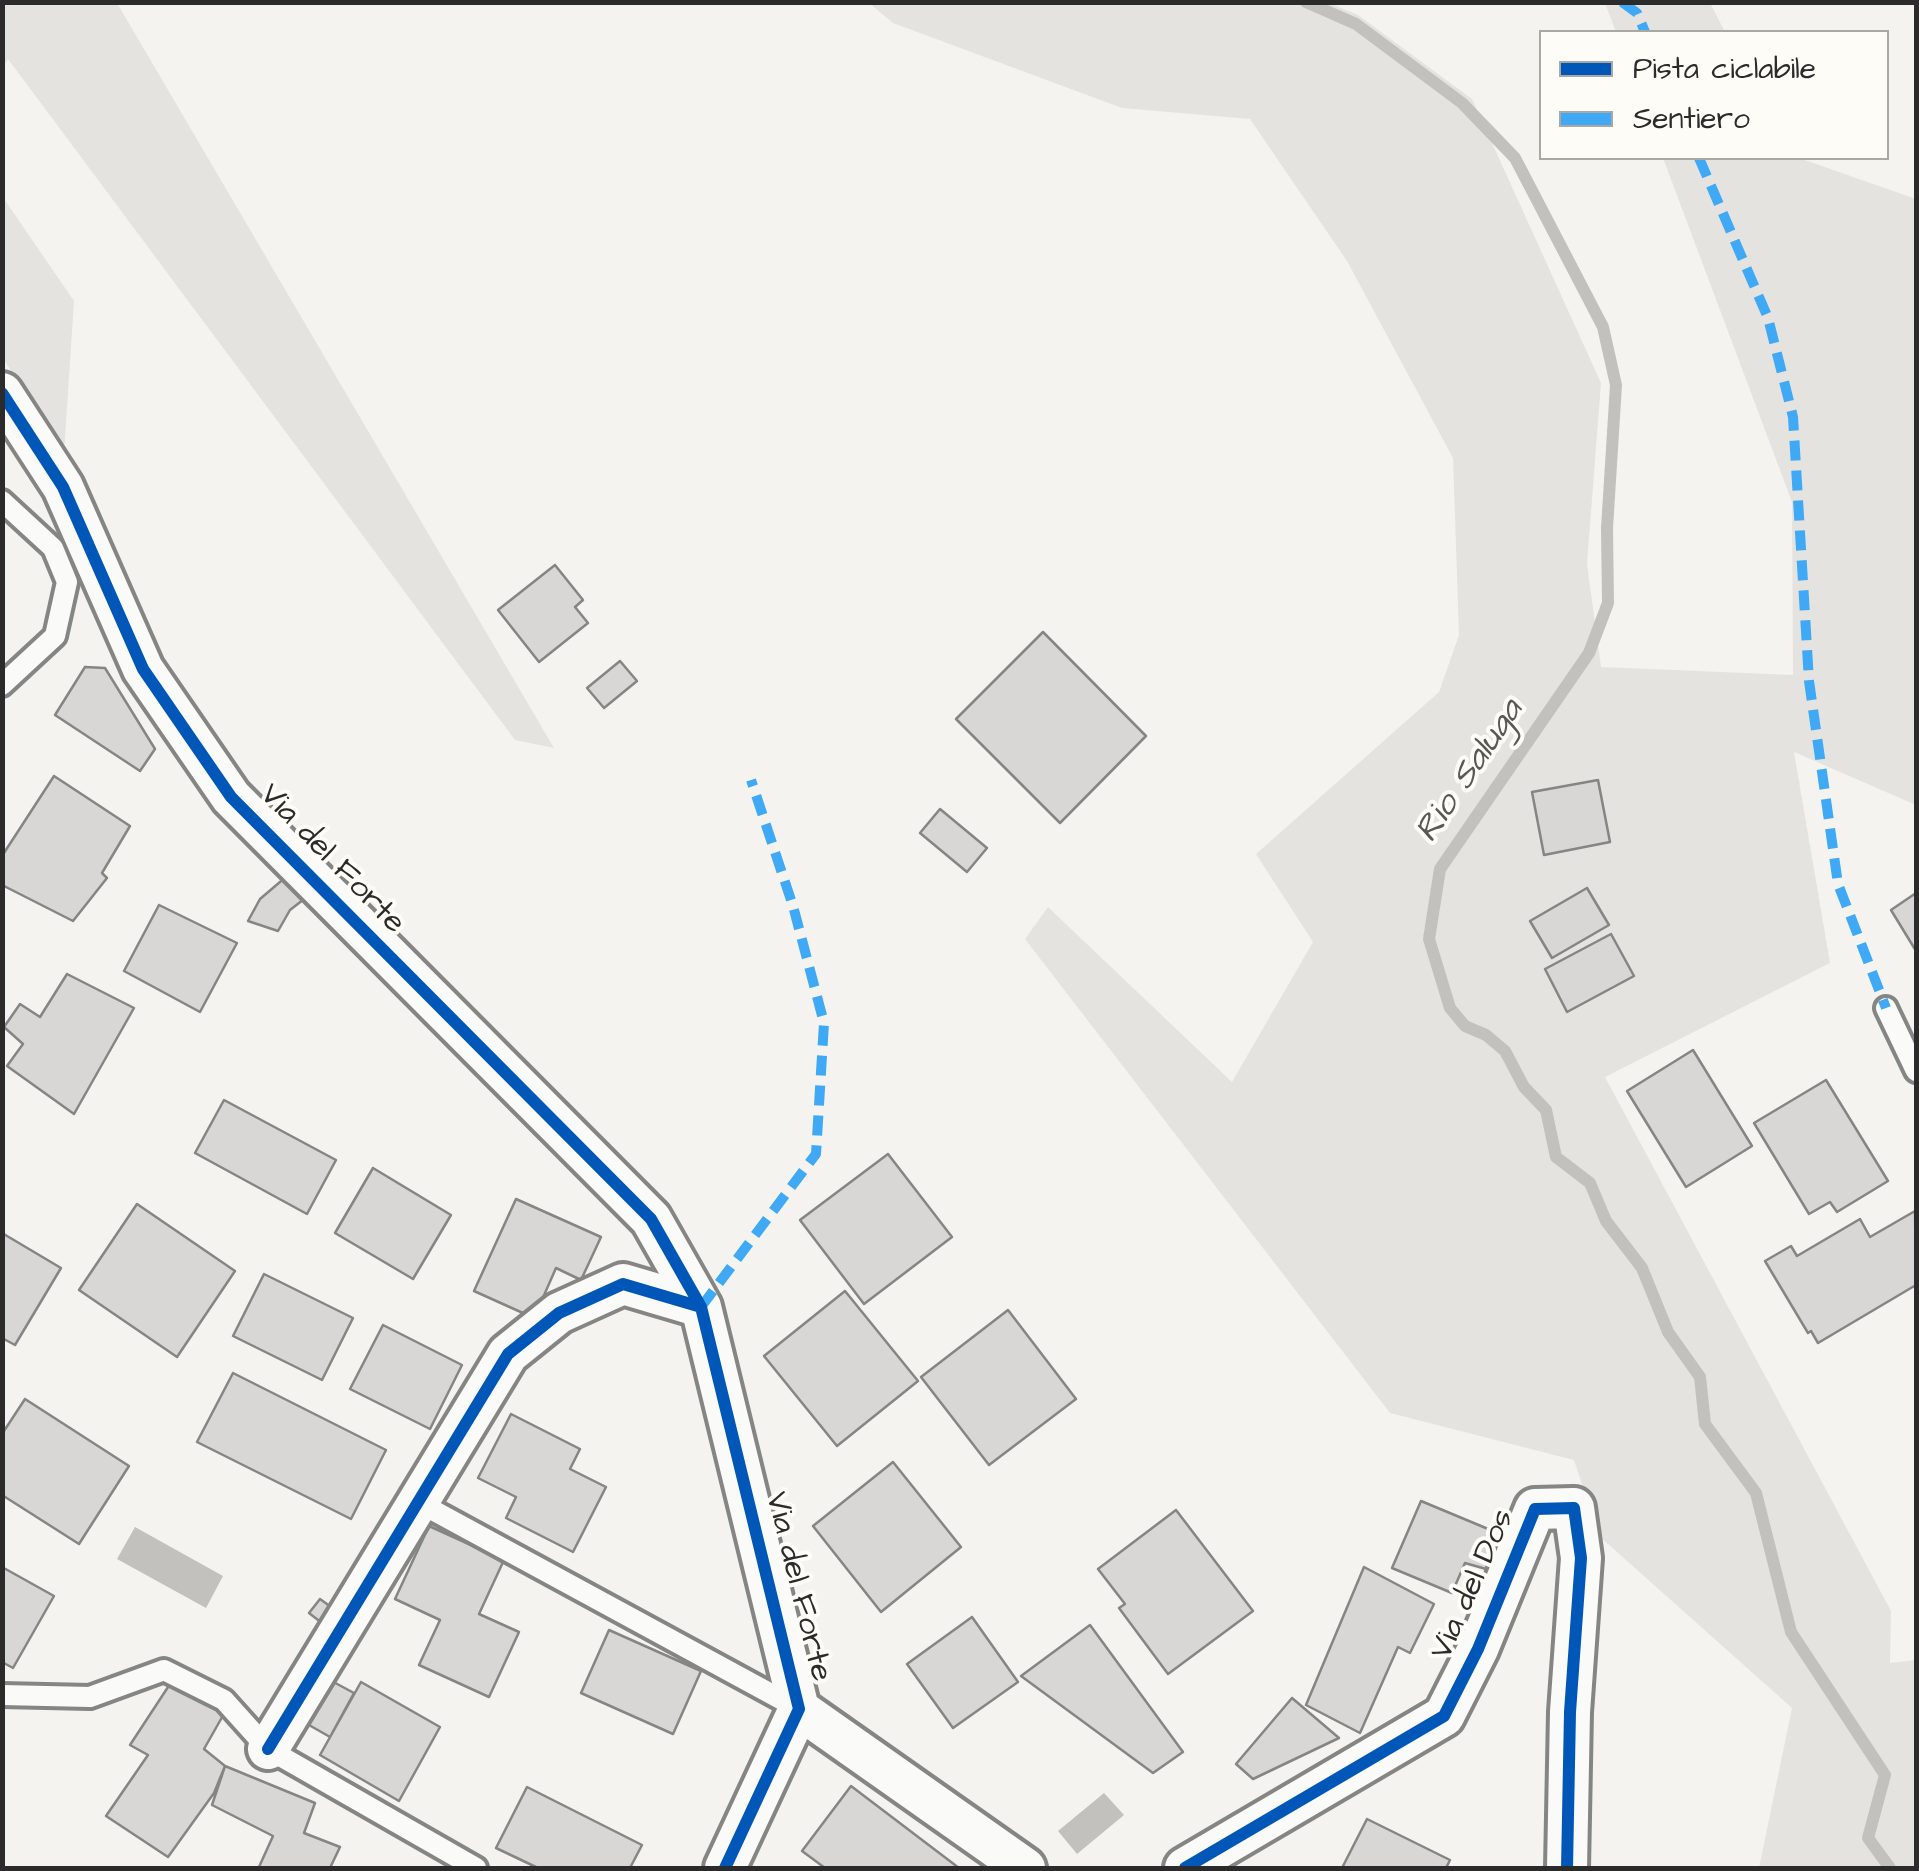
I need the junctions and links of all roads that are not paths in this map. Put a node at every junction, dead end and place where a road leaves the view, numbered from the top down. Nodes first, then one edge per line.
1 (2, 392) edge
2 (2, 500) edge
3 (2, 685) edge
4 (1886, 1008) dead end
5 (1916, 1071) edge
6 (701, 1307) junction
7 (416, 1501) junction
8 (2, 1695) edge
9 (799, 1709) junction
10 (268, 1748) junction
11 (476, 1868) edge
12 (725, 1868) edge
13 (1025, 1868) edge
14 (1185, 1868) edge
15 (1568, 1868) edge

1 - 6 street, Via del Forte
2 - 3 lane
4 - 5 lane
6 - 7 street
6 - 9 street, Via del Forte
7 - 9 lane
7 - 10 street
8 - 10 lane
9 - 12 street, Via del Forte
9 - 13 street
10 - 11 lane
14 - 15 street, Via del Dos

